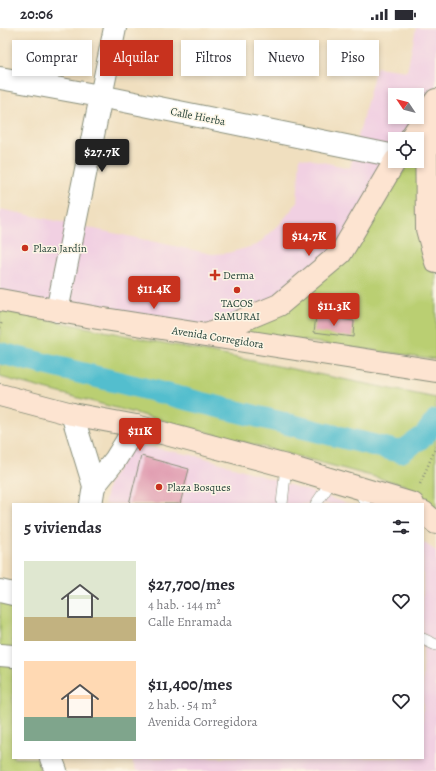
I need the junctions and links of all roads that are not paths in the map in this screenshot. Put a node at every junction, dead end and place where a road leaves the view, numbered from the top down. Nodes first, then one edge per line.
1 (115, 28) edge
2 (0, 78) edge
3 (100, 96) junction
4 (431, 108) edge
5 (415, 132) edge
6 (388, 155) edge
7 (392, 168) edge
8 (436, 262) edge
9 (0, 300) edge
10 (57, 311) junction
11 (205, 335) junction
12 (436, 371) edge
13 (0, 395) edge
14 (72, 414) junction
15 (136, 426) junction
16 (286, 466) junction
17 (333, 479) junction
18 (93, 495) edge
19 (362, 495) edge
20 (282, 503) edge
21 (317, 503) edge
22 (401, 503) edge
23 (424, 513) edge
24 (436, 523) edge
25 (0, 591) edge
26 (12, 594) edge
27 (424, 639) edge
28 (436, 645) edge
29 (0, 655) edge
30 (12, 656) edge
31 (51, 759) edge
32 (56, 771) edge

1 - 3 street
2 - 3 street, Calle Hierba
3 - 6 street, Calle Hierba
3 - 10 street
4 - 5 main road
4 - 8 main road
7 - 11 main road
9 - 10 main road, Avenida Corregidora
10 - 11 main road, Avenida Corregidora
11 - 12 main road, Avenida Corregidora
13 - 14 main road
14 - 15 main road
14 - 18 street
15 - 16 main road
15 - 18 street
16 - 17 main road
16 - 20 lane
17 - 19 main road
17 - 21 lane
19 - 22 main road
23 - 24 main road
25 - 26 street
27 - 28 lane
29 - 30 street
31 - 32 street

